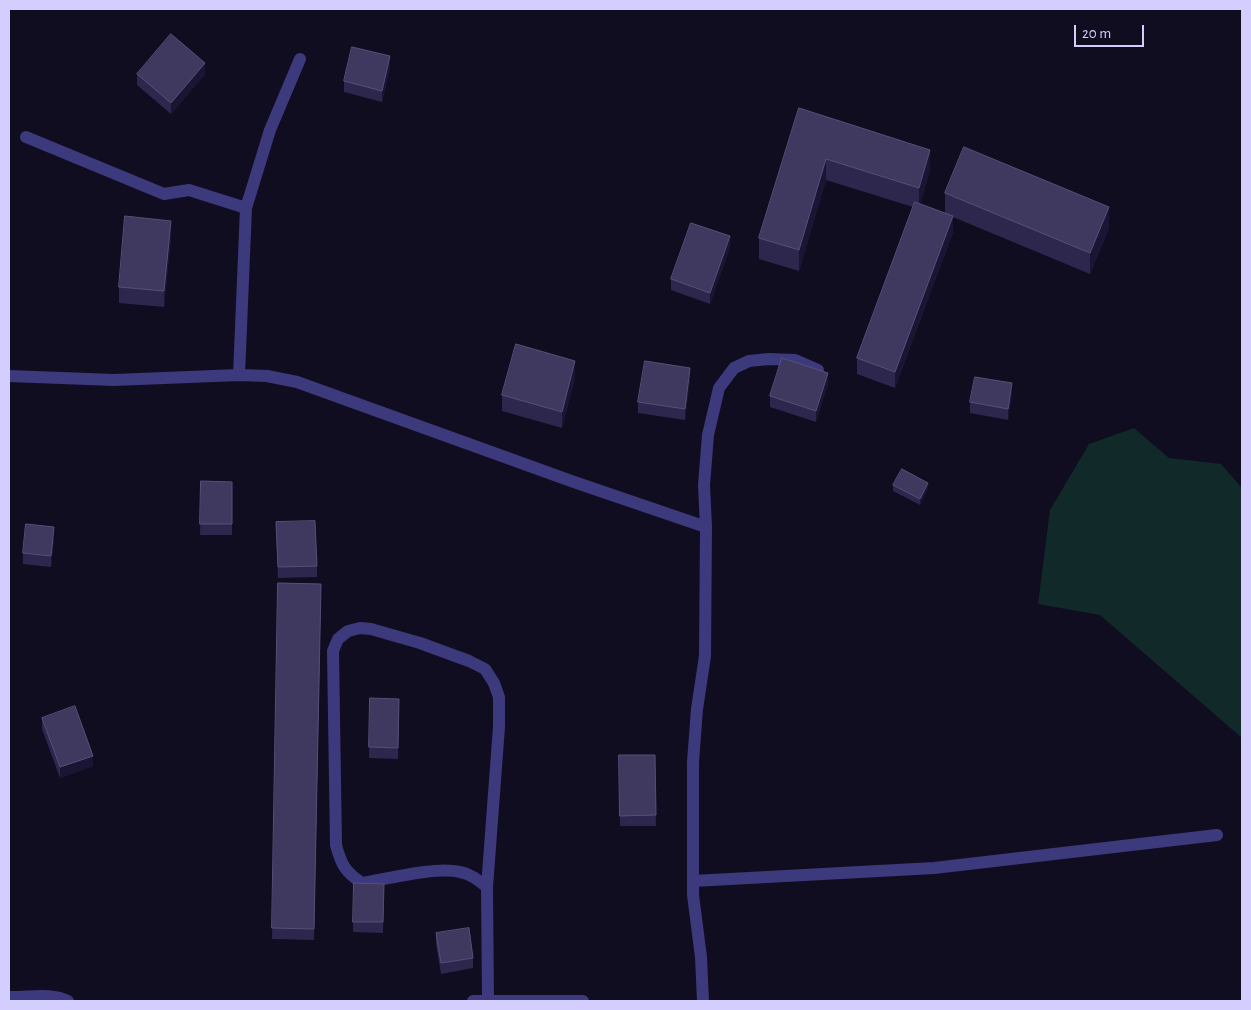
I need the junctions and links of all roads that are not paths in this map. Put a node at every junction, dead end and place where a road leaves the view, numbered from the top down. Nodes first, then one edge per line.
1 (300, 59) dead end
2 (26, 137) dead end
3 (246, 208) junction
4 (818, 370) edge
5 (239, 375) junction
6 (9, 376) edge
7 (706, 527) junction
8 (1217, 835) dead end
9 (693, 880) junction
10 (487, 887) junction
11 (9, 997) edge
12 (488, 1000) edge
13 (68, 1001) edge
14 (473, 1001) edge
15 (583, 1001) edge
16 (703, 1001) edge

1 - 3 street
2 - 3 street
3 - 5 street
4 - 7 street
5 - 6 street
5 - 7 street
7 - 9 street
8 - 9 street
9 - 16 street
10 - 10 street
10 - 12 street
11 - 13 street
12 - 14 street
12 - 15 street

